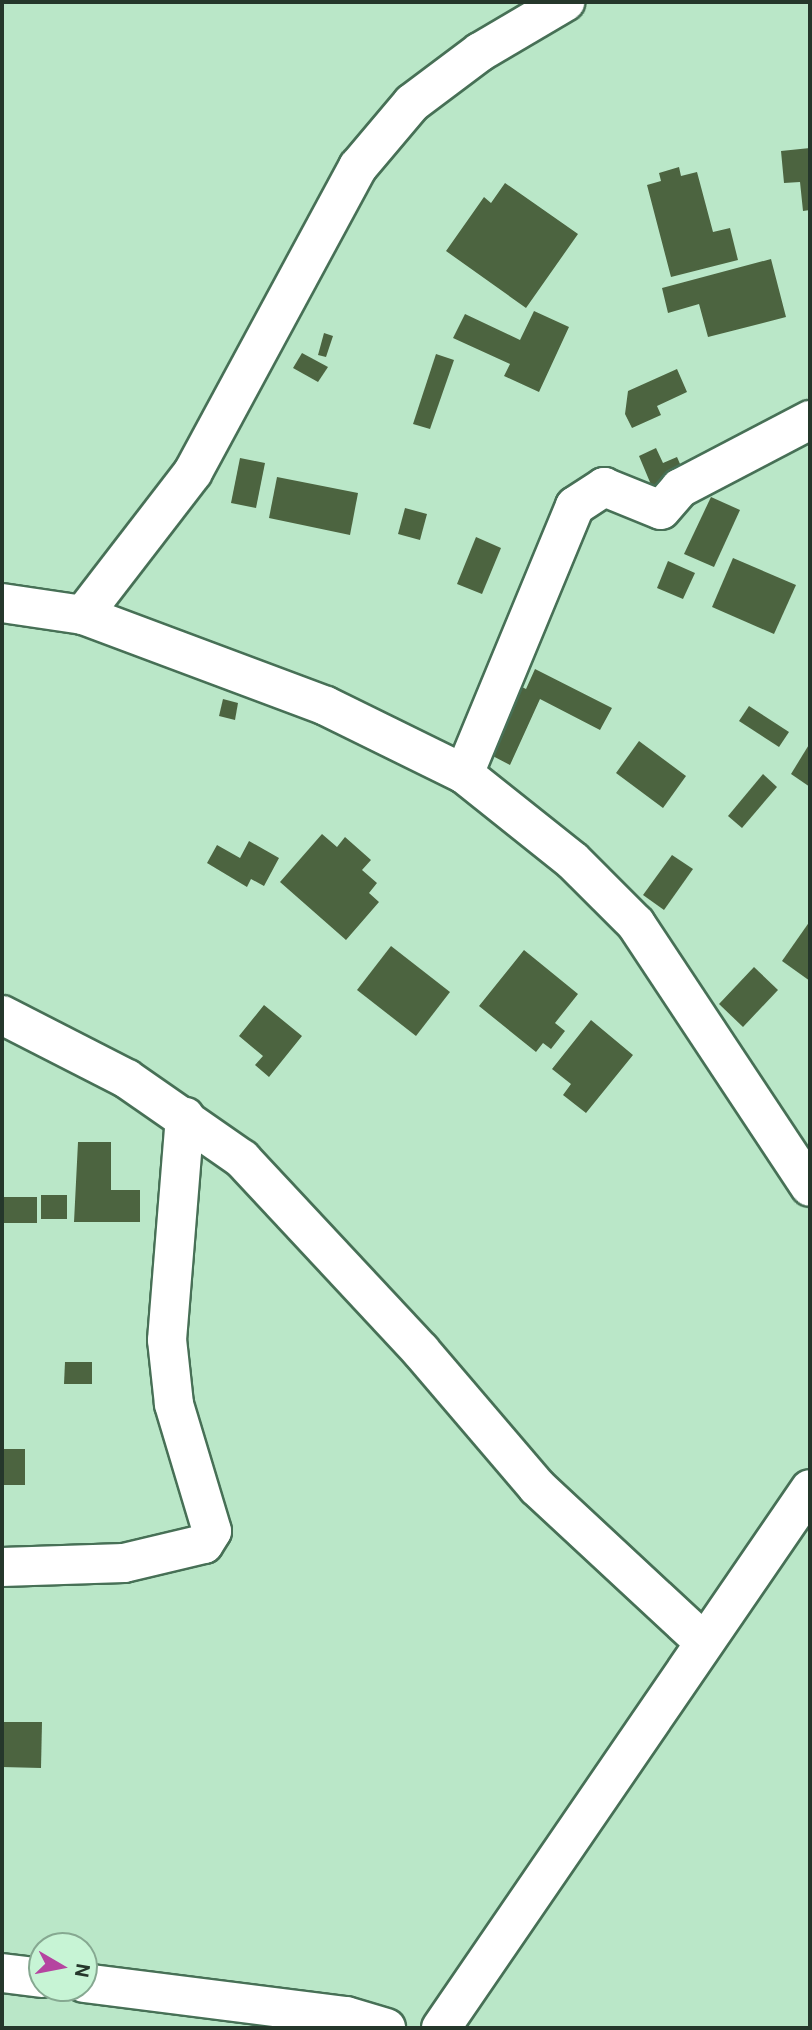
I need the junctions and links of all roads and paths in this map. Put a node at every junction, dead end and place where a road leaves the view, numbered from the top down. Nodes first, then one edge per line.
1 (565, 2) edge
2 (810, 420) edge
3 (2, 603) edge
4 (83, 615) junction
5 (464, 774) junction
6 (2, 1015) edge
7 (185, 1117) junction
8 (810, 1187) edge
9 (810, 1489) edge
10 (2, 1567) edge
11 (704, 1642) junction
12 (2, 1973) edge
13 (28, 1976) edge
14 (98, 1985) edge
15 (386, 2028) edge
16 (441, 2028) edge

1 - 4 street
2 - 5 street
3 - 4 street
4 - 5 street
5 - 8 street
6 - 7 street
7 - 10 street
7 - 11 street
9 - 11 street
11 - 16 street
12 - 13 street
14 - 15 street

